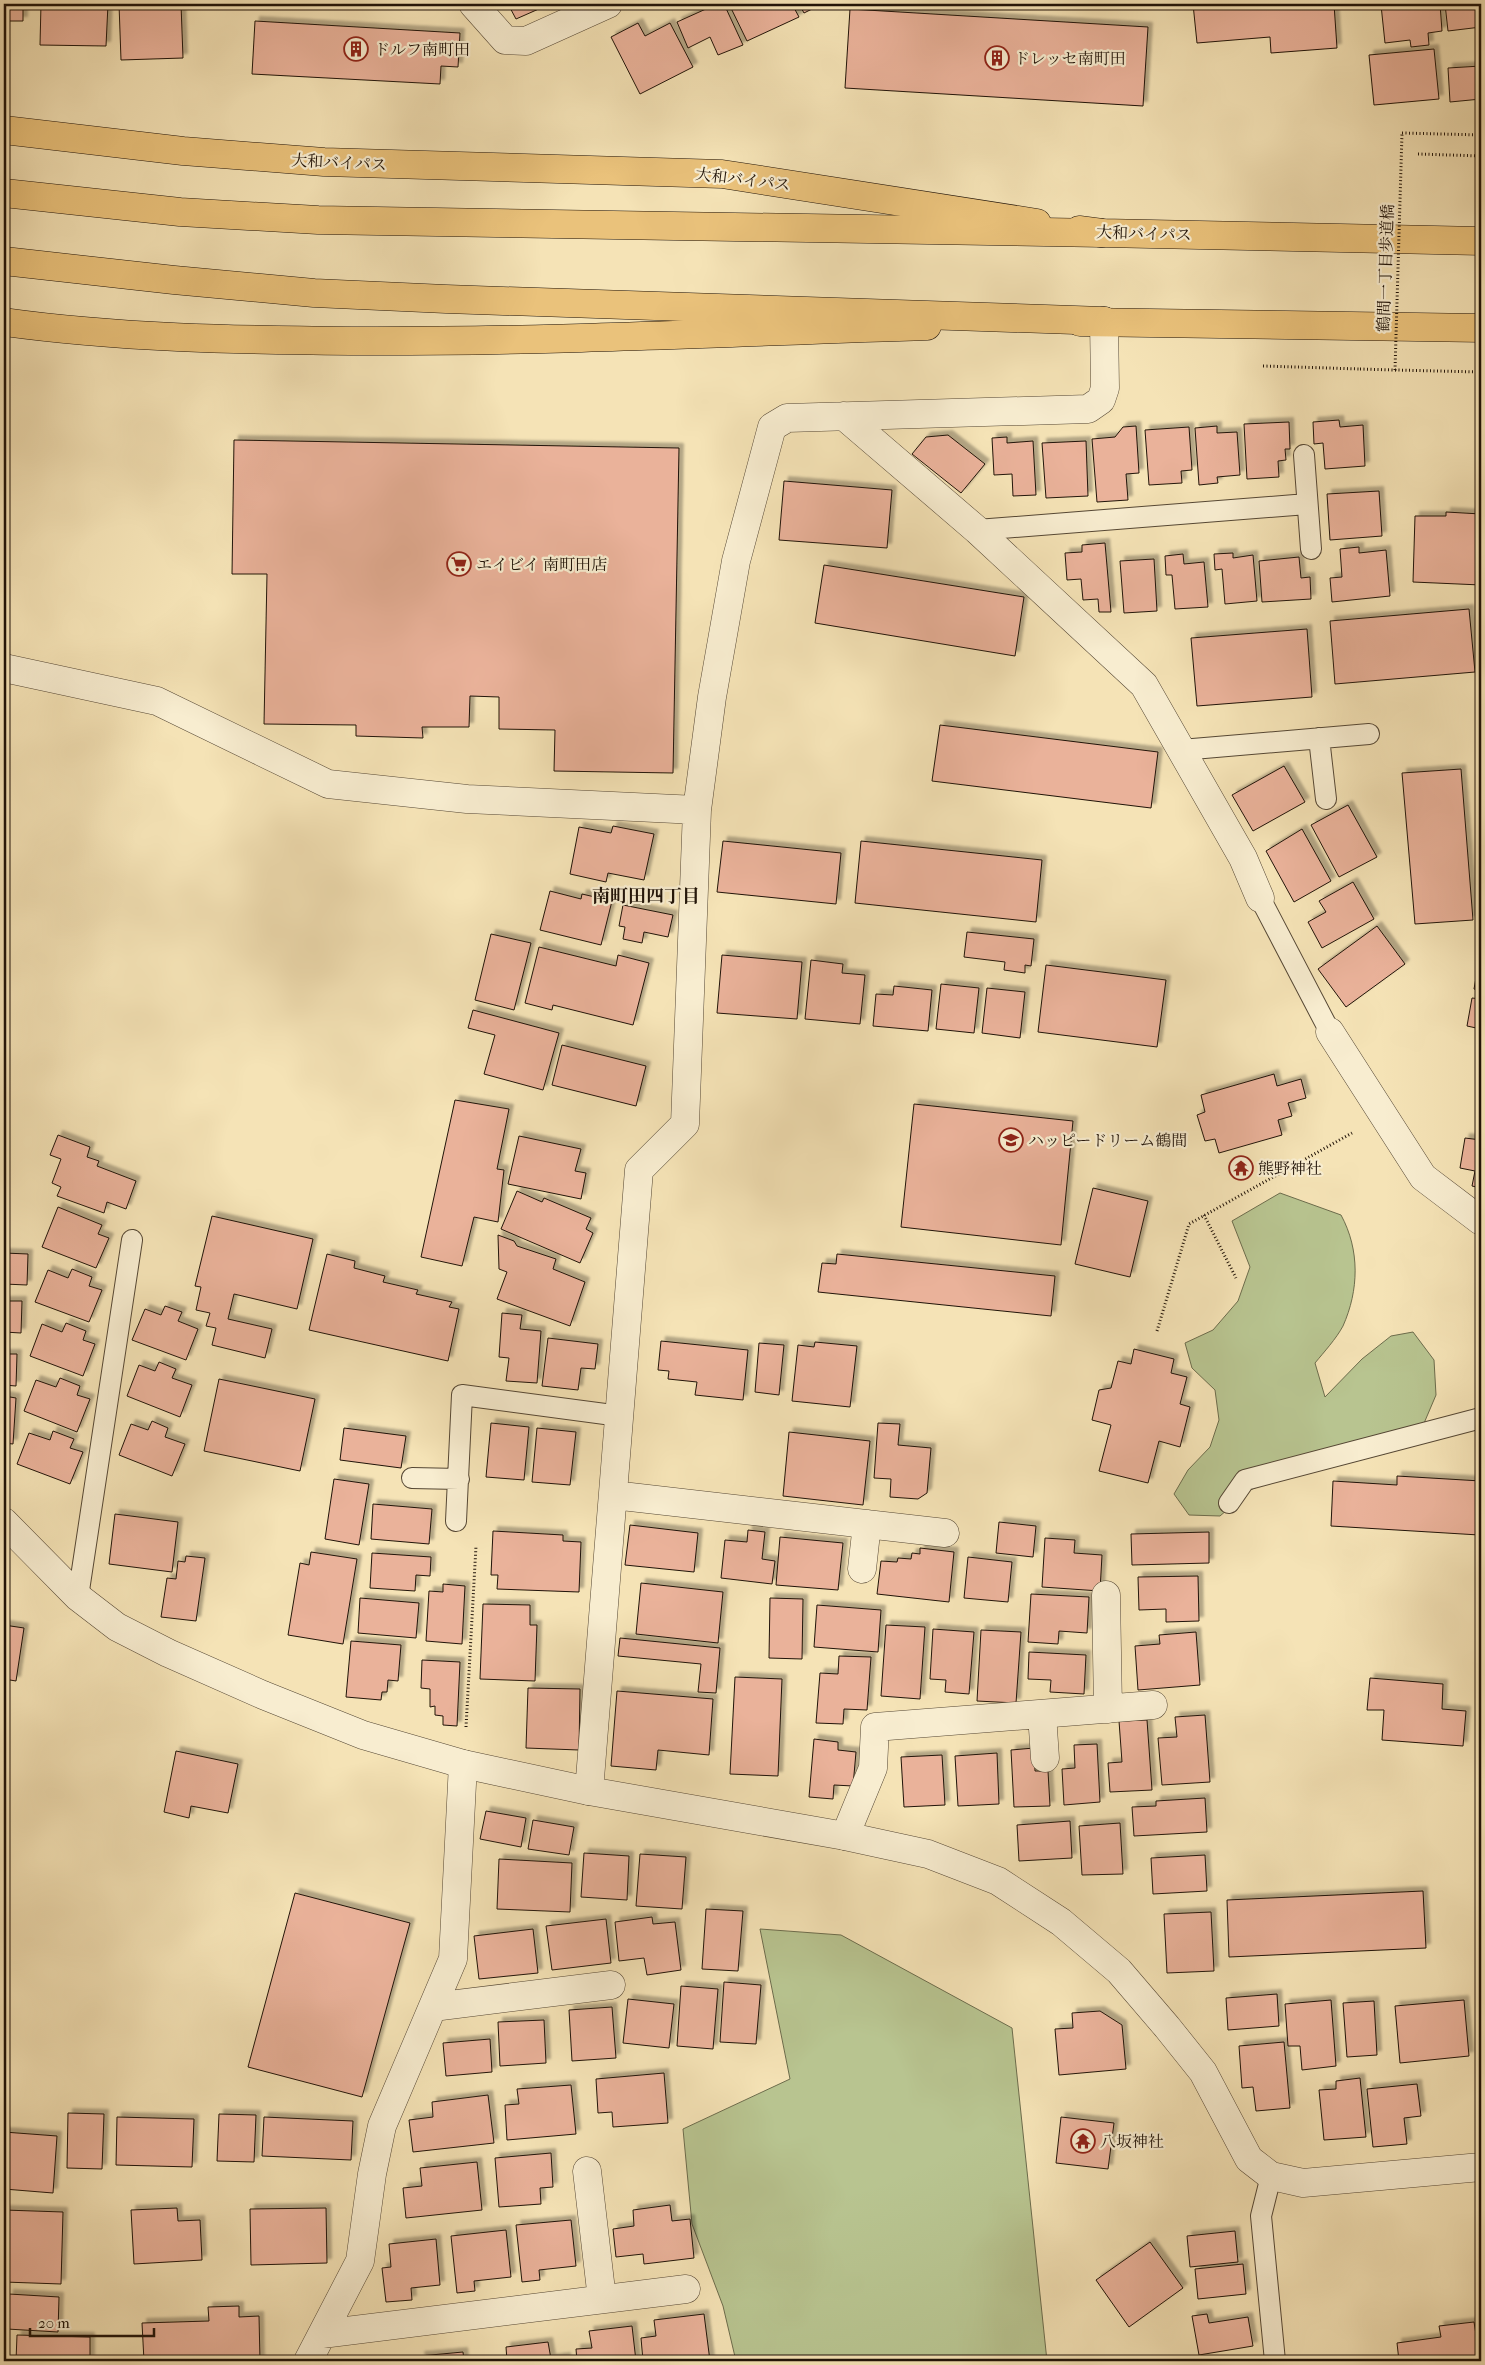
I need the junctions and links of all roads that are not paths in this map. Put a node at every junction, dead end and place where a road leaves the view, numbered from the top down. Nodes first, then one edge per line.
1 (473, 4) edge
2 (608, 4) edge
3 (4, 130) edge
4 (4, 193) edge
5 (1102, 233) junction
6 (1481, 241) edge
7 (4, 261) edge
8 (1104, 321) junction
9 (4, 322) edge
10 (1481, 328) edge
11 (844, 416) junction
12 (1304, 455) dead end
13 (1307, 504) junction
14 (977, 530) junction
15 (1311, 549) dead end
16 (4, 668) edge
17 (1369, 734) dead end
18 (1319, 738) junction
19 (1181, 750) junction
20 (1326, 800) dead end
21 (697, 810) junction
22 (1260, 898) joint
23 (1330, 1032) joint
24 (1481, 1220) edge
25 (132, 1240) dead end
26 (620, 1416) junction
27 (1481, 1418) edge
28 (412, 1478) dead end
29 (459, 1479) junction
30 (613, 1495) junction
31 (1229, 1503) dead end
32 (456, 1521) dead end
33 (4, 1522) edge
34 (867, 1524) junction
35 (945, 1533) dead end
36 (862, 1569) dead end
37 (1106, 1595) dead end
38 (78, 1597) junction
39 (1153, 1705) dead end
40 (1108, 1709) junction
41 (1042, 1714) junction
42 (1045, 1758) dead end
43 (463, 1764) junction
44 (589, 1791) junction
45 (845, 1836) junction
46 (611, 1985) dead end
47 (433, 2007) junction
48 (1481, 2167) edge
49 (586, 2171) dead end
50 (1271, 2176) junction
51 (686, 2289) dead end
52 (602, 2299) junction
53 (322, 2334) junction
54 (308, 2361) edge
55 (1275, 2361) edge

1 - 2 street
3 - 5 highway, 大和バイパス
4 - 5 highway
5 - 6 highway, 大和バイパス
7 - 8 highway
8 - 9 highway
8 - 10 highway
8 - 11 street
11 - 14 street
11 - 21 street
12 - 13 lane
13 - 14 lane
13 - 15 lane
14 - 19 street
16 - 21 street
17 - 18 lane
18 - 19 lane
18 - 20 lane
19 - 22 street
21 - 26 street
22 - 23 lane
23 - 24 street
25 - 38 lane
26 - 29 lane
26 - 30 street
27 - 31 lane
28 - 29 lane
29 - 32 lane
30 - 34 street
30 - 44 street
33 - 38 street
34 - 35 street
34 - 36 street
37 - 40 street
38 - 43 street
39 - 40 street
40 - 41 street
41 - 42 street
41 - 45 street
43 - 44 street
43 - 47 street
44 - 45 street
45 - 50 street
46 - 47 street
47 - 53 street
48 - 50 street
49 - 52 street
50 - 55 lane
51 - 52 street
52 - 53 street
53 - 54 street

